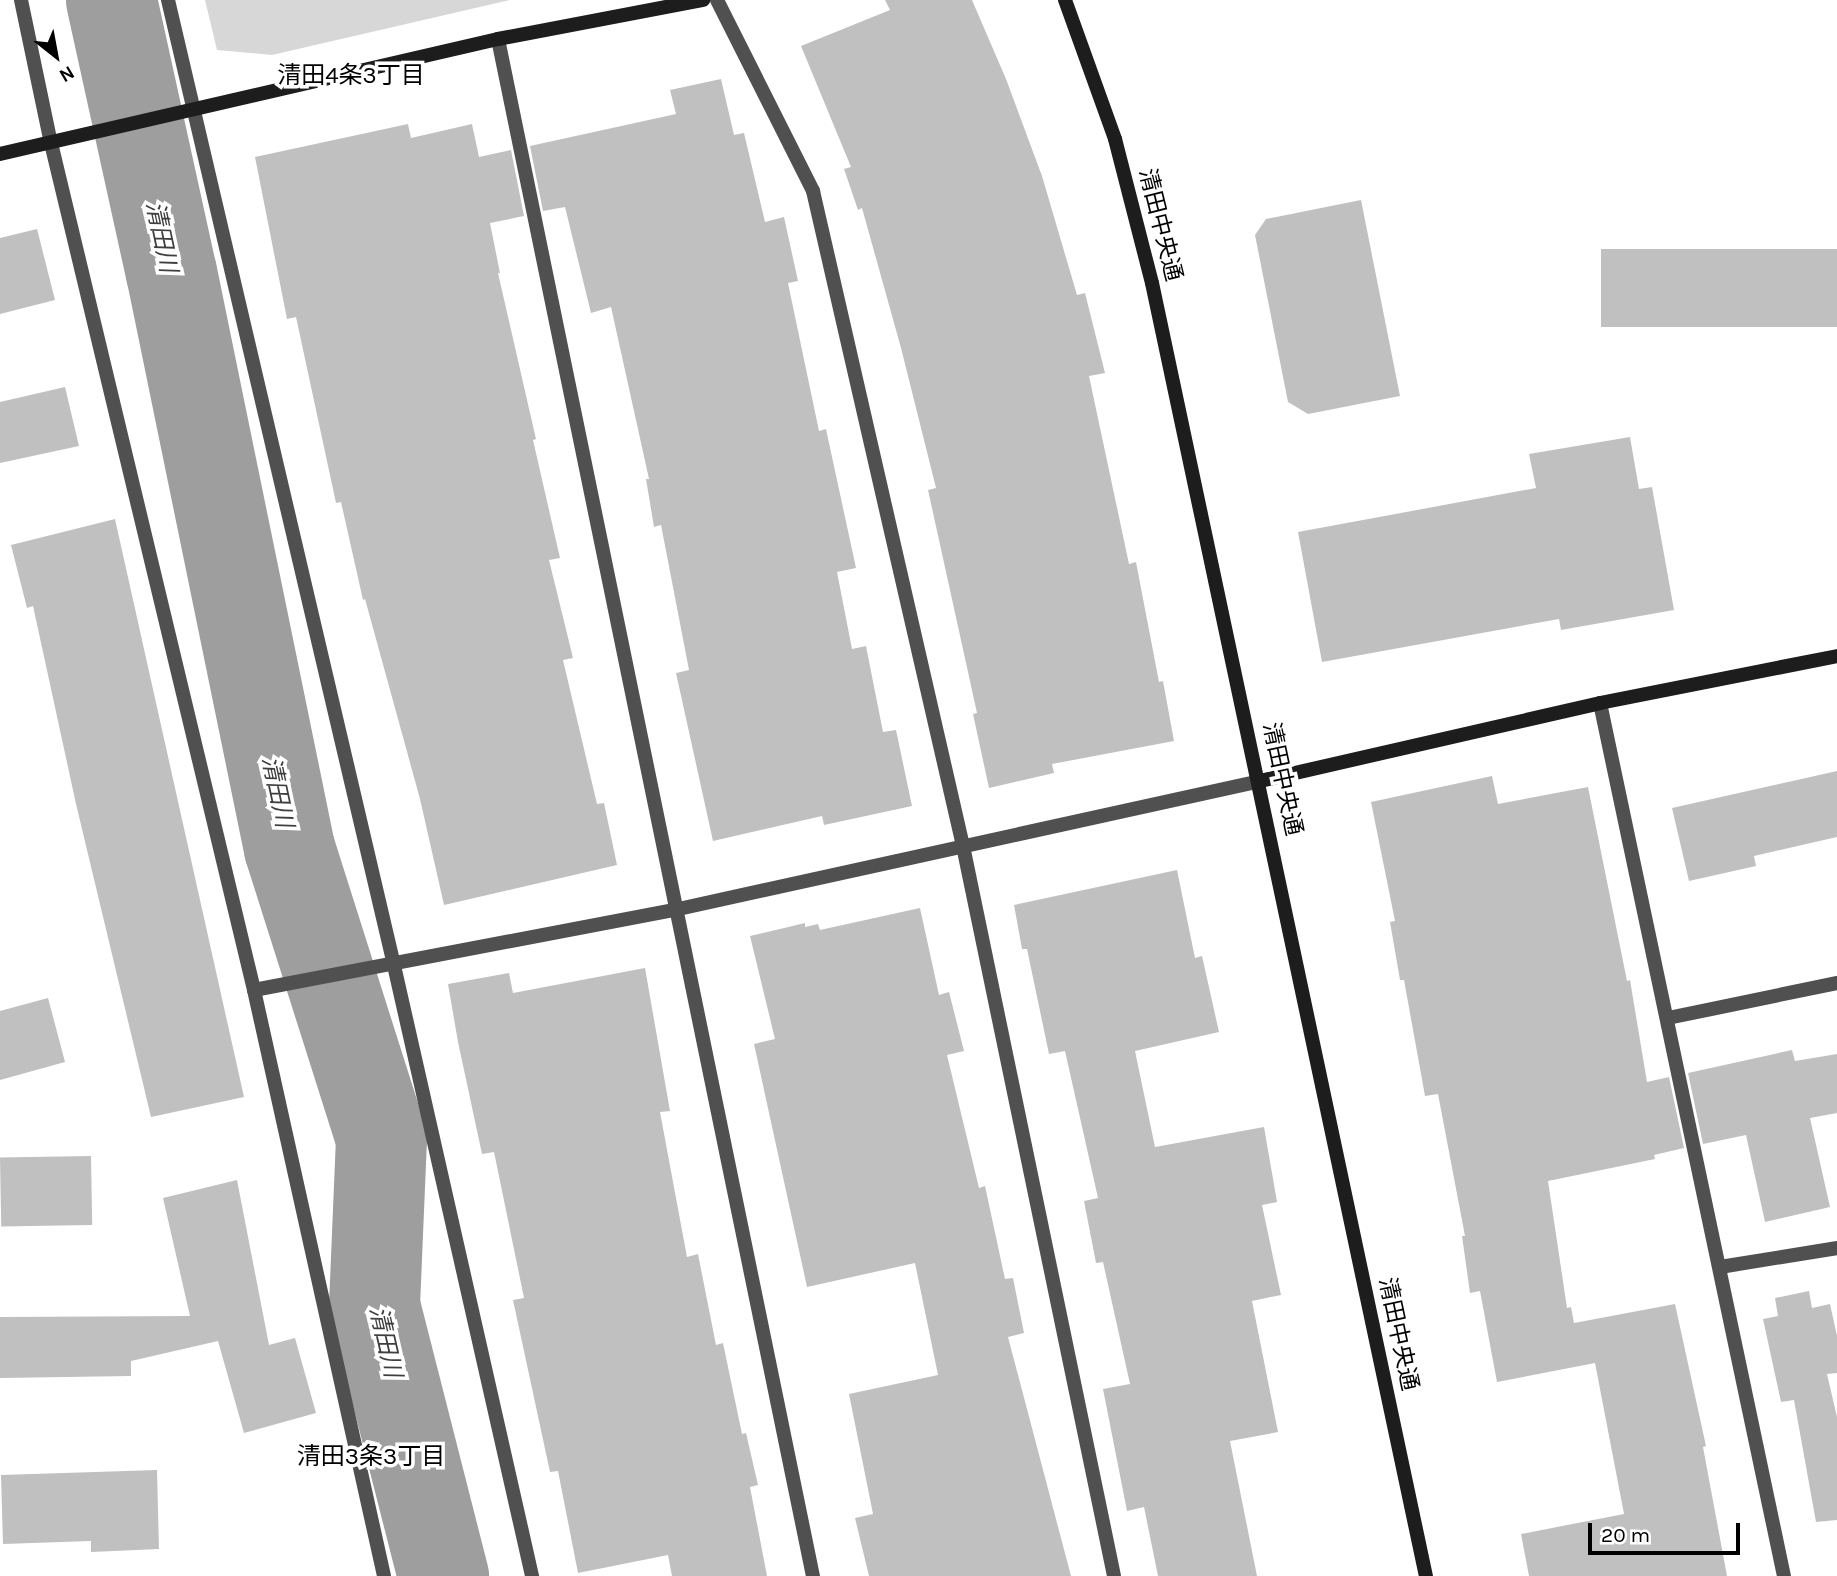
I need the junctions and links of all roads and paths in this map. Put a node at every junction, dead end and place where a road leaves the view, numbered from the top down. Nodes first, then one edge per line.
1 (21, 0) edge
2 (168, 0) edge
3 (703, 0) edge
4 (717, 0) edge
5 (1065, 0) edge
6 (498, 39) junction
7 (194, 110) junction
8 (51, 143) junction
9 (0, 154) edge
10 (1837, 656) edge
11 (1600, 703) junction
12 (1260, 781) junction
13 (963, 846) junction
14 (674, 909) junction
15 (393, 961) junction
16 (1837, 983) edge
17 (254, 990) junction
18 (1668, 1018) junction
19 (1837, 1248) edge
20 (1720, 1267) junction
21 (384, 1576) edge
22 (531, 1576) edge
23 (813, 1576) edge
24 (1114, 1576) edge
25 (1426, 1576) edge
26 (1784, 1576) edge

1 - 8 street
2 - 7 street
3 - 6 street
4 - 13 street
5 - 12 street, 清田中央通
6 - 7 street
6 - 14 street
7 - 8 street
7 - 15 street
8 - 9 street
8 - 17 street
10 - 11 street
11 - 12 street
11 - 18 street
12 - 13 street
12 - 25 street, 清田中央通
13 - 14 street
13 - 24 street
14 - 15 street
14 - 23 street
15 - 17 street
15 - 22 street
16 - 18 street
17 - 21 street
18 - 20 street
19 - 20 street
20 - 26 street

